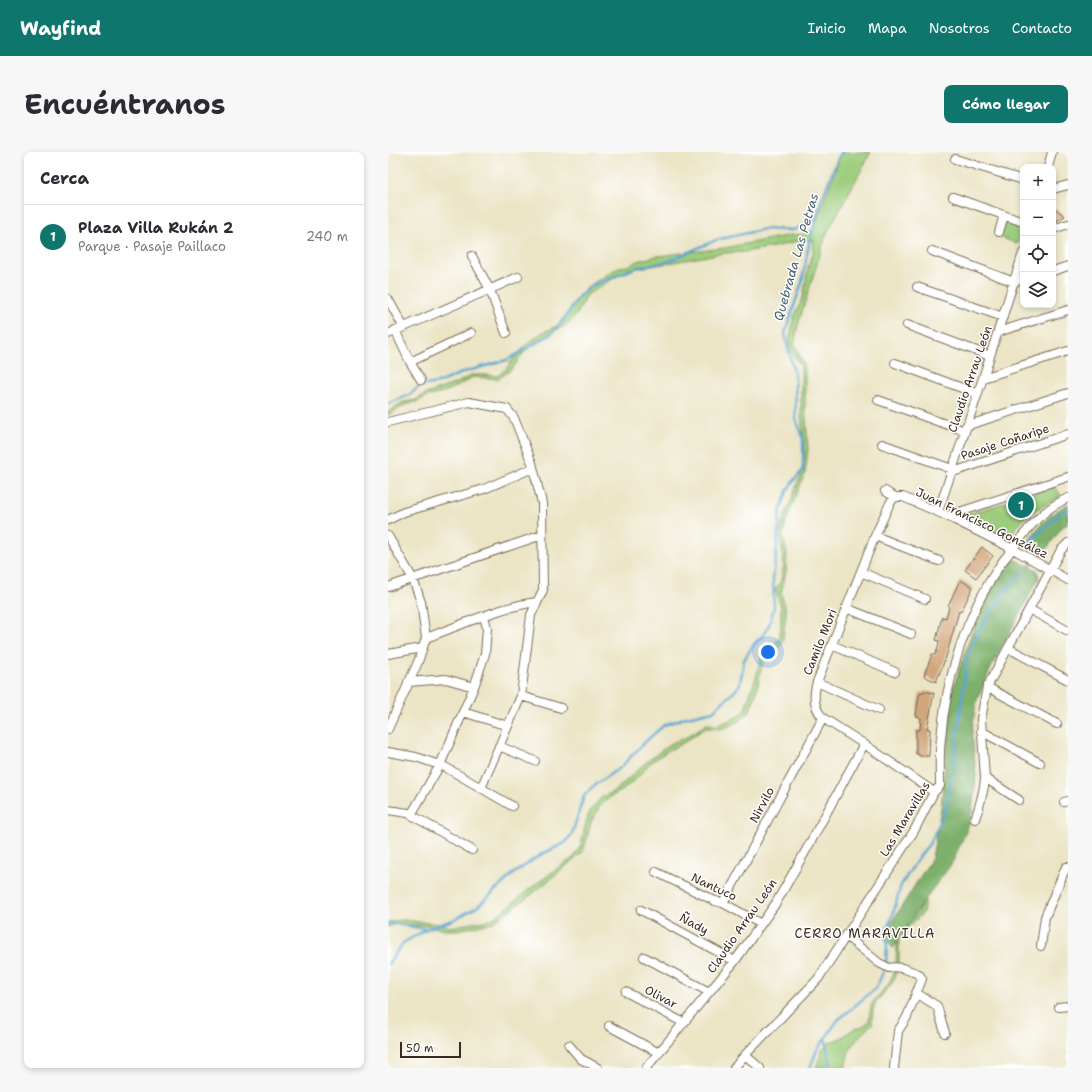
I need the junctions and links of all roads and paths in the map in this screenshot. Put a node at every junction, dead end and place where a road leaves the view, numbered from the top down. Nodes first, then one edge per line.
1 (1051, 152) edge
2 (956, 159) dead end
3 (1049, 164) edge
4 (1020, 179) edge
5 (1068, 185) edge
6 (1056, 188) edge
7 (953, 198) dead end
8 (1004, 215) junction
9 (1020, 221) edge
10 (1068, 224) edge
11 (1056, 228) edge
12 (999, 232) dead end
13 (932, 251) dead end
14 (472, 256) dead end
15 (1020, 262) edge
16 (1068, 266) edge
17 (1056, 270) edge
18 (518, 278) dead end
19 (1020, 280) edge
20 (1014, 282) junction
21 (917, 287) dead end
22 (490, 290) junction
23 (388, 299) edge
24 (1068, 310) edge
25 (1003, 317) junction
26 (403, 326) junction
27 (907, 326) dead end
28 (391, 332) edge
29 (998, 332) junction
30 (471, 333) dead end
31 (506, 333) dead end
32 (1068, 351) edge
33 (990, 356) junction
34 (410, 362) junction
35 (895, 363) dead end
36 (984, 378) junction
37 (421, 380) dead end
38 (1068, 393) edge
39 (978, 394) junction
40 (878, 400) dead end
41 (388, 422) edge
42 (965, 428) junction
43 (1068, 434) edge
44 (882, 444) dead end
45 (533, 468) junction
46 (951, 471) junction
47 (1068, 477) edge
48 (885, 491) dead end
49 (895, 497) junction
50 (1068, 498) edge
51 (938, 512) junction
52 (947, 516) junction
53 (388, 520) edge
54 (542, 535) junction
55 (388, 536) edge
56 (875, 536) junction
57 (1068, 543) edge
58 (1013, 548) junction
59 (940, 561) dead end
60 (1050, 570) junction
61 (861, 572) junction
62 (413, 578) junction
63 (1068, 580) edge
64 (388, 587) edge
65 (925, 599) dead end
66 (537, 602) junction
67 (846, 608) junction
68 (1029, 609) junction
69 (484, 616) junction
70 (1068, 631) edge
71 (911, 634) dead end
72 (426, 638) junction
73 (832, 645) junction
74 (422, 648) junction
75 (1008, 648) junction
76 (388, 654) edge
77 (895, 672) dead end
78 (1068, 680) edge
79 (408, 682) junction
80 (817, 682) junction
81 (474, 687) junction
82 (987, 687) junction
83 (520, 696) junction
84 (561, 708) dead end
85 (879, 710) dead end
86 (463, 712) junction
87 (823, 718) junction
88 (1057, 724) dead end
89 (508, 726) junction
90 (388, 729) edge
91 (981, 731) junction
92 (864, 744) junction
93 (499, 746) junction
94 (388, 752) edge
95 (535, 761) dead end
96 (1040, 763) dead end
97 (440, 766) junction
98 (985, 778) junction
99 (481, 788) junction
100 (934, 792) junction
101 (1019, 800) dead end
102 (512, 806) dead end
103 (388, 810) edge
104 (411, 815) junction
105 (975, 819) dead end
106 (472, 850) dead end
107 (1068, 867) edge
108 (656, 872) dead end
109 (723, 903) junction
110 (641, 910) dead end
111 (761, 924) junction
112 (846, 936) junction
113 (1040, 946) dead end
114 (644, 957) dead end
115 (735, 960) junction
116 (626, 992) dead end
117 (709, 992) junction
118 (916, 993) junction
119 (1068, 1006) edge
120 (1059, 1007) dead end
121 (684, 1024) junction
122 (609, 1026) dead end
123 (945, 1033) dead end
124 (569, 1045) dead end
125 (659, 1053) junction
126 (745, 1055) junction
127 (598, 1068) edge
128 (646, 1068) edge
129 (734, 1068) edge
130 (760, 1068) edge
131 (894, 1068) edge

1 - 3 street
2 - 4 street
5 - 6 street
7 - 8 street
8 - 9 street
8 - 12 street
10 - 11 street
13 - 20 street
14 - 22 street
15 - 20 street, Claudio Arrau León
16 - 17 street
18 - 22 street
19 - 20 street
20 - 25 street, Claudio Arrau León
21 - 25 street
22 - 26 street
22 - 31 street
23 - 26 street
24 - 29 street
25 - 29 street, Claudio Arrau León
26 - 28 street
27 - 33 street
28 - 34 street
29 - 33 street, Claudio Arrau León
30 - 34 street
32 - 36 street
33 - 36 street, Claudio Arrau León
34 - 37 street
35 - 39 street
36 - 39 street, Claudio Arrau León
38 - 42 street
39 - 42 street, Claudio Arrau León
40 - 42 street, Pasaje Coñaripe
41 - 45 street
42 - 46 street, Claudio Arrau León
43 - 46 street, Pasaje Coñaripe
44 - 46 street
45 - 53 street
45 - 54 street
46 - 51 street, Claudio Arrau León
47 - 52 street
48 - 49 street, Juan Francisco González
49 - 51 street, Juan Francisco González
49 - 56 street, Camilo Mori
50 - 58 street, Las Maravillas
51 - 52 street, Juan Francisco González
52 - 58 street, Juan Francisco González
54 - 62 street
54 - 66 street
55 - 62 street
56 - 59 street
56 - 61 street, Camilo Mori
57 - 60 street
58 - 60 street, Juan Francisco González
58 - 100 street, Las Maravillas
60 - 63 street, Juan Francisco González
60 - 68 street
61 - 65 street
61 - 67 street, Camilo Mori
62 - 64 street
62 - 72 street
66 - 69 street
66 - 83 street
67 - 71 street
67 - 73 street, Camilo Mori
68 - 70 street
68 - 75 street
69 - 72 street
69 - 81 street
72 - 74 street
73 - 77 street
73 - 80 street, Camilo Mori
74 - 76 street
74 - 79 street
75 - 78 street
75 - 82 street
79 - 81 street
79 - 90 street
80 - 85 street
80 - 87 street, Camilo Mori
81 - 86 street
82 - 88 street
82 - 91 street
83 - 84 street
83 - 89 street
86 - 89 street
86 - 97 street
87 - 92 street
87 - 109 street, Nirvilo
89 - 93 street
91 - 96 street
91 - 98 street
92 - 100 street
92 - 111 street, Claudio Arrau León
93 - 95 street
93 - 99 street
94 - 97 street
97 - 99 street
97 - 104 street
98 - 101 street
98 - 105 street
99 - 102 street
100 - 112 street, Las Maravillas
103 - 104 street
104 - 106 street
107 - 113 street
108 - 109 street, Nantuco
109 - 111 street, Nantuco
110 - 115 street, Ñady
111 - 115 street, Claudio Arrau León
112 - 118 street
112 - 126 street, Las Maravillas
114 - 117 street
115 - 117 street, Claudio Arrau León
116 - 121 street, Olivar
117 - 121 street, Claudio Arrau León
118 - 123 street
118 - 131 street
119 - 120 street
121 - 125 street, Claudio Arrau León
122 - 125 street
124 - 127 street
125 - 128 street, Claudio Arrau León
126 - 129 street, Las Maravillas
126 - 130 street

